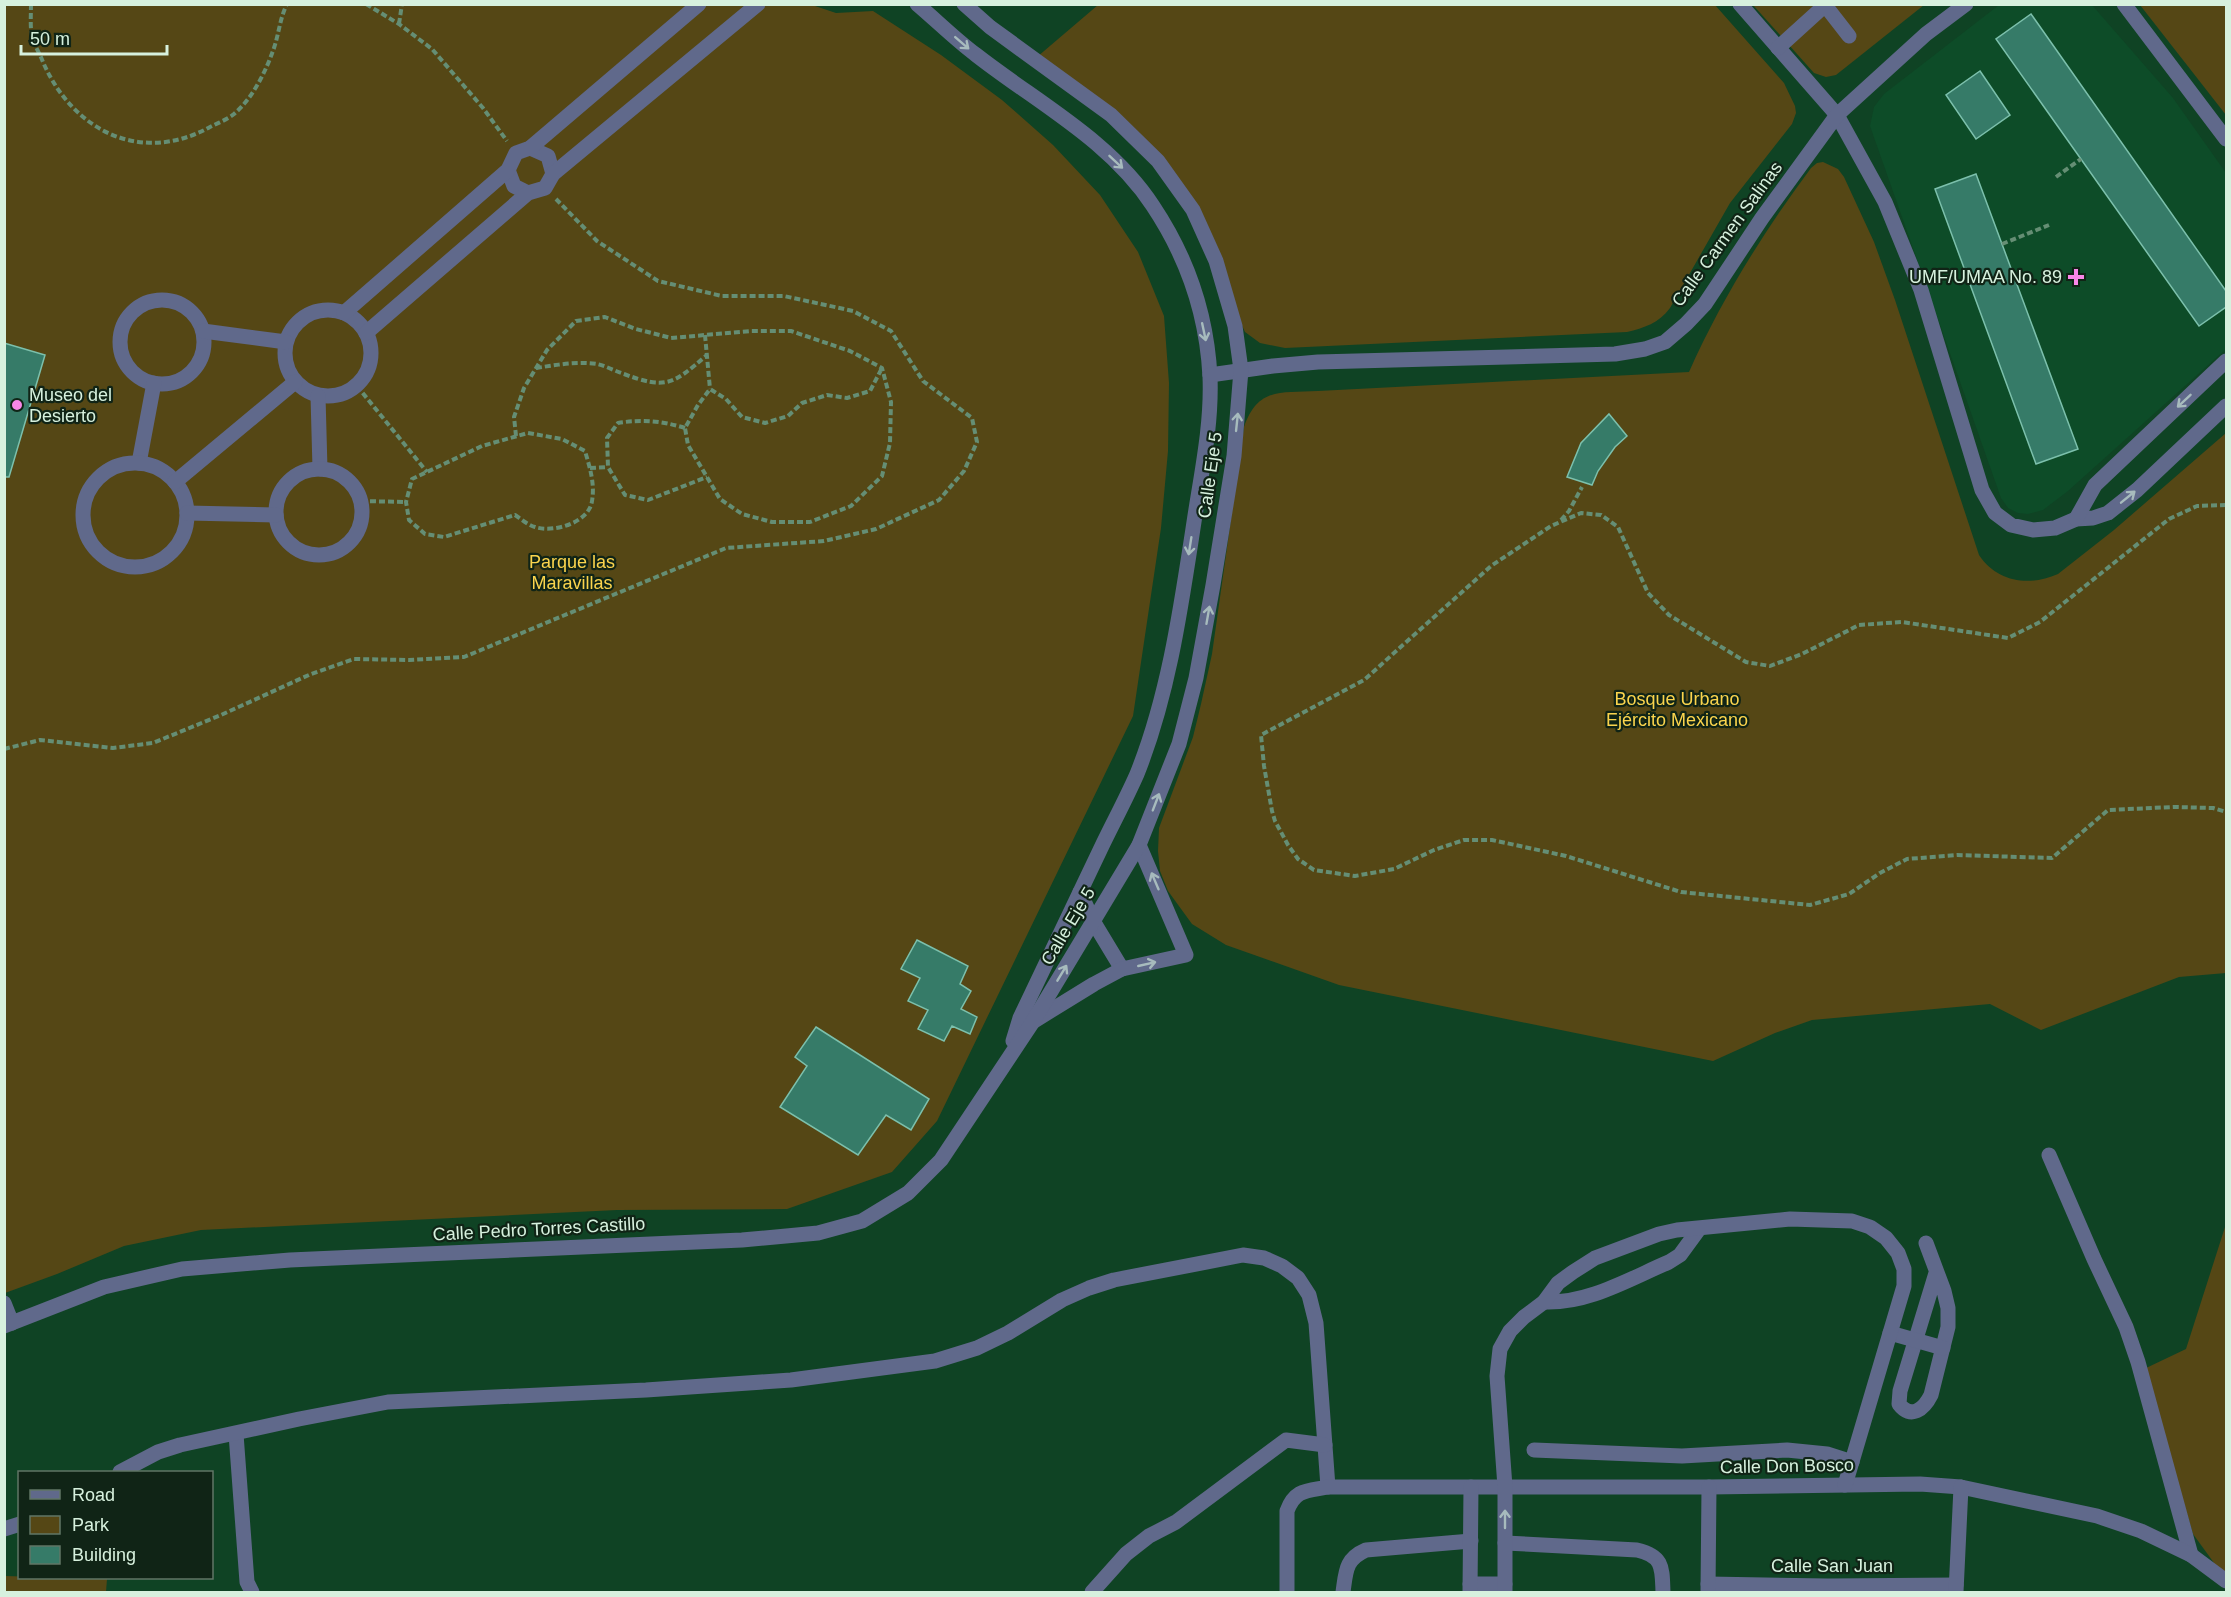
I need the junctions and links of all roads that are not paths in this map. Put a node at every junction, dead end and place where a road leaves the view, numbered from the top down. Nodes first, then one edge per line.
1 (699, 4) edge
2 (758, 4) edge
3 (917, 4) edge
4 (964, 4) edge
5 (1740, 4) edge
6 (1966, 4) edge
7 (2124, 4) edge
8 (1849, 36) dead end
9 (1778, 48) junction
10 (1837, 115) junction
11 (2226, 139) edge
12 (523, 151) junction
13 (508, 170) junction
14 (549, 181) junction
15 (528, 193) junction
16 (344, 313) junction
17 (203, 331) junction
18 (366, 333) junction
19 (286, 342) junction
20 (2226, 361) edge
21 (1241, 370) junction
22 (1210, 375) junction
23 (295, 382) junction
24 (154, 383) junction
25 (318, 396) junction
26 (2226, 406) edge
27 (139, 463) junction
28 (320, 469) junction
29 (176, 482) junction
30 (187, 513) junction
31 (276, 514) junction
32 (2076, 519) junction
33 (1140, 845) junction
34 (1080, 892) junction
35 (1093, 921) junction
36 (1122, 969) junction
37 (1026, 1020) junction
38 (2049, 1155) dead end
39 (1699, 1229) junction
40 (1926, 1243) dead end
41 (1936, 1273) junction
42 (1544, 1302) junction
43 (4, 1303) edge
44 (8, 1325) edge
45 (1890, 1333) junction
46 (1916, 1340) junction
47 (1943, 1348) junction
48 (236, 1434) junction
49 (1325, 1444) junction
50 (1534, 1450) dead end
51 (1852, 1462) junction
52 (124, 1471) edge
53 (1845, 1485) junction
54 (1328, 1487) junction
55 (1471, 1487) junction
56 (1505, 1487) junction
57 (1709, 1487) junction
58 (1961, 1487) junction
59 (1471, 1541) junction
60 (1505, 1544) junction
61 (2191, 1555) junction
62 (2226, 1581) edge
63 (1470, 1588) edge
64 (1505, 1588) edge
65 (1708, 1588) edge
66 (2226, 1588) edge
67 (1828, 1589) edge
68 (1956, 1589) edge
69 (252, 1593) edge
70 (1092, 1593) edge
71 (1287, 1593) edge
72 (1343, 1593) edge
73 (1663, 1593) edge
74 (2224, 1593) edge

1 - 12 street
2 - 14 street
3 -> 22 street, Calle Eje 5
4 - 21 street, Calle Eje 5
5 - 9 street
6 - 10 street, Calle Carmen Salinas
7 - 11 street
8 - 9 street
9 - 10 street
10 - 21 street, Calle Carmen Salinas
10 - 32 street
12 - 13 street
12 - 14 street
13 - 15 street
13 - 16 street
14 - 15 street
15 - 18 street
16 - 18 street
16 - 19 street
17 - 19 street
17 - 24 street
17 - 24 street
18 - 25 street
19 - 23 street
20 -> 32 street
21 - 22 street, Calle Carmen Salinas
33 -> 21 street, Calle Eje 5
22 -> 34 street, Calle Eje 5
23 - 25 street
23 - 29 street
24 - 27 street
25 - 28 street
32 -> 26 street
27 - 29 street
27 - 30 street
28 - 31 street
28 - 31 street
29 - 30 street
30 - 31 street
33 - 35 street, Calle Eje 5
36 -> 33 street
34 - 35 street
34 - 37 street, Calle Eje 5
35 - 36 street
37 -> 35 street, Calle Eje 5
36 - 37 street
37 - 44 street, Calle Pedro Torres Castillo
38 - 61 street
39 - 42 street
39 - 42 street
39 - 45 street
40 - 41 street
41 - 46 street
41 - 47 street
42 - 56 street
43 - 44 street
45 - 46 street
45 - 51 street
46 - 47 street
46 - 47 street
48 - 49 street
48 - 52 street
48 - 69 street
49 - 54 street
49 - 70 street
50 - 51 street
51 - 53 street
53 - 57 street, Calle Don Bosco
53 - 58 street, Calle Don Bosco
54 - 55 street, Calle Don Bosco
54 - 71 street, Calle Don Bosco
55 - 56 street, Calle Don Bosco
55 - 59 street
56 - 57 street, Calle Don Bosco
60 -> 56 street
57 - 65 street
58 - 61 street, Calle Don Bosco
58 - 68 street
59 - 63 street
59 - 72 street
60 - 64 street
60 - 73 street
61 - 62 street, Calle Don Bosco
63 - 64 street
65 - 67 street, Calle San Juan
66 - 74 street
67 - 68 street, Calle San Juan

